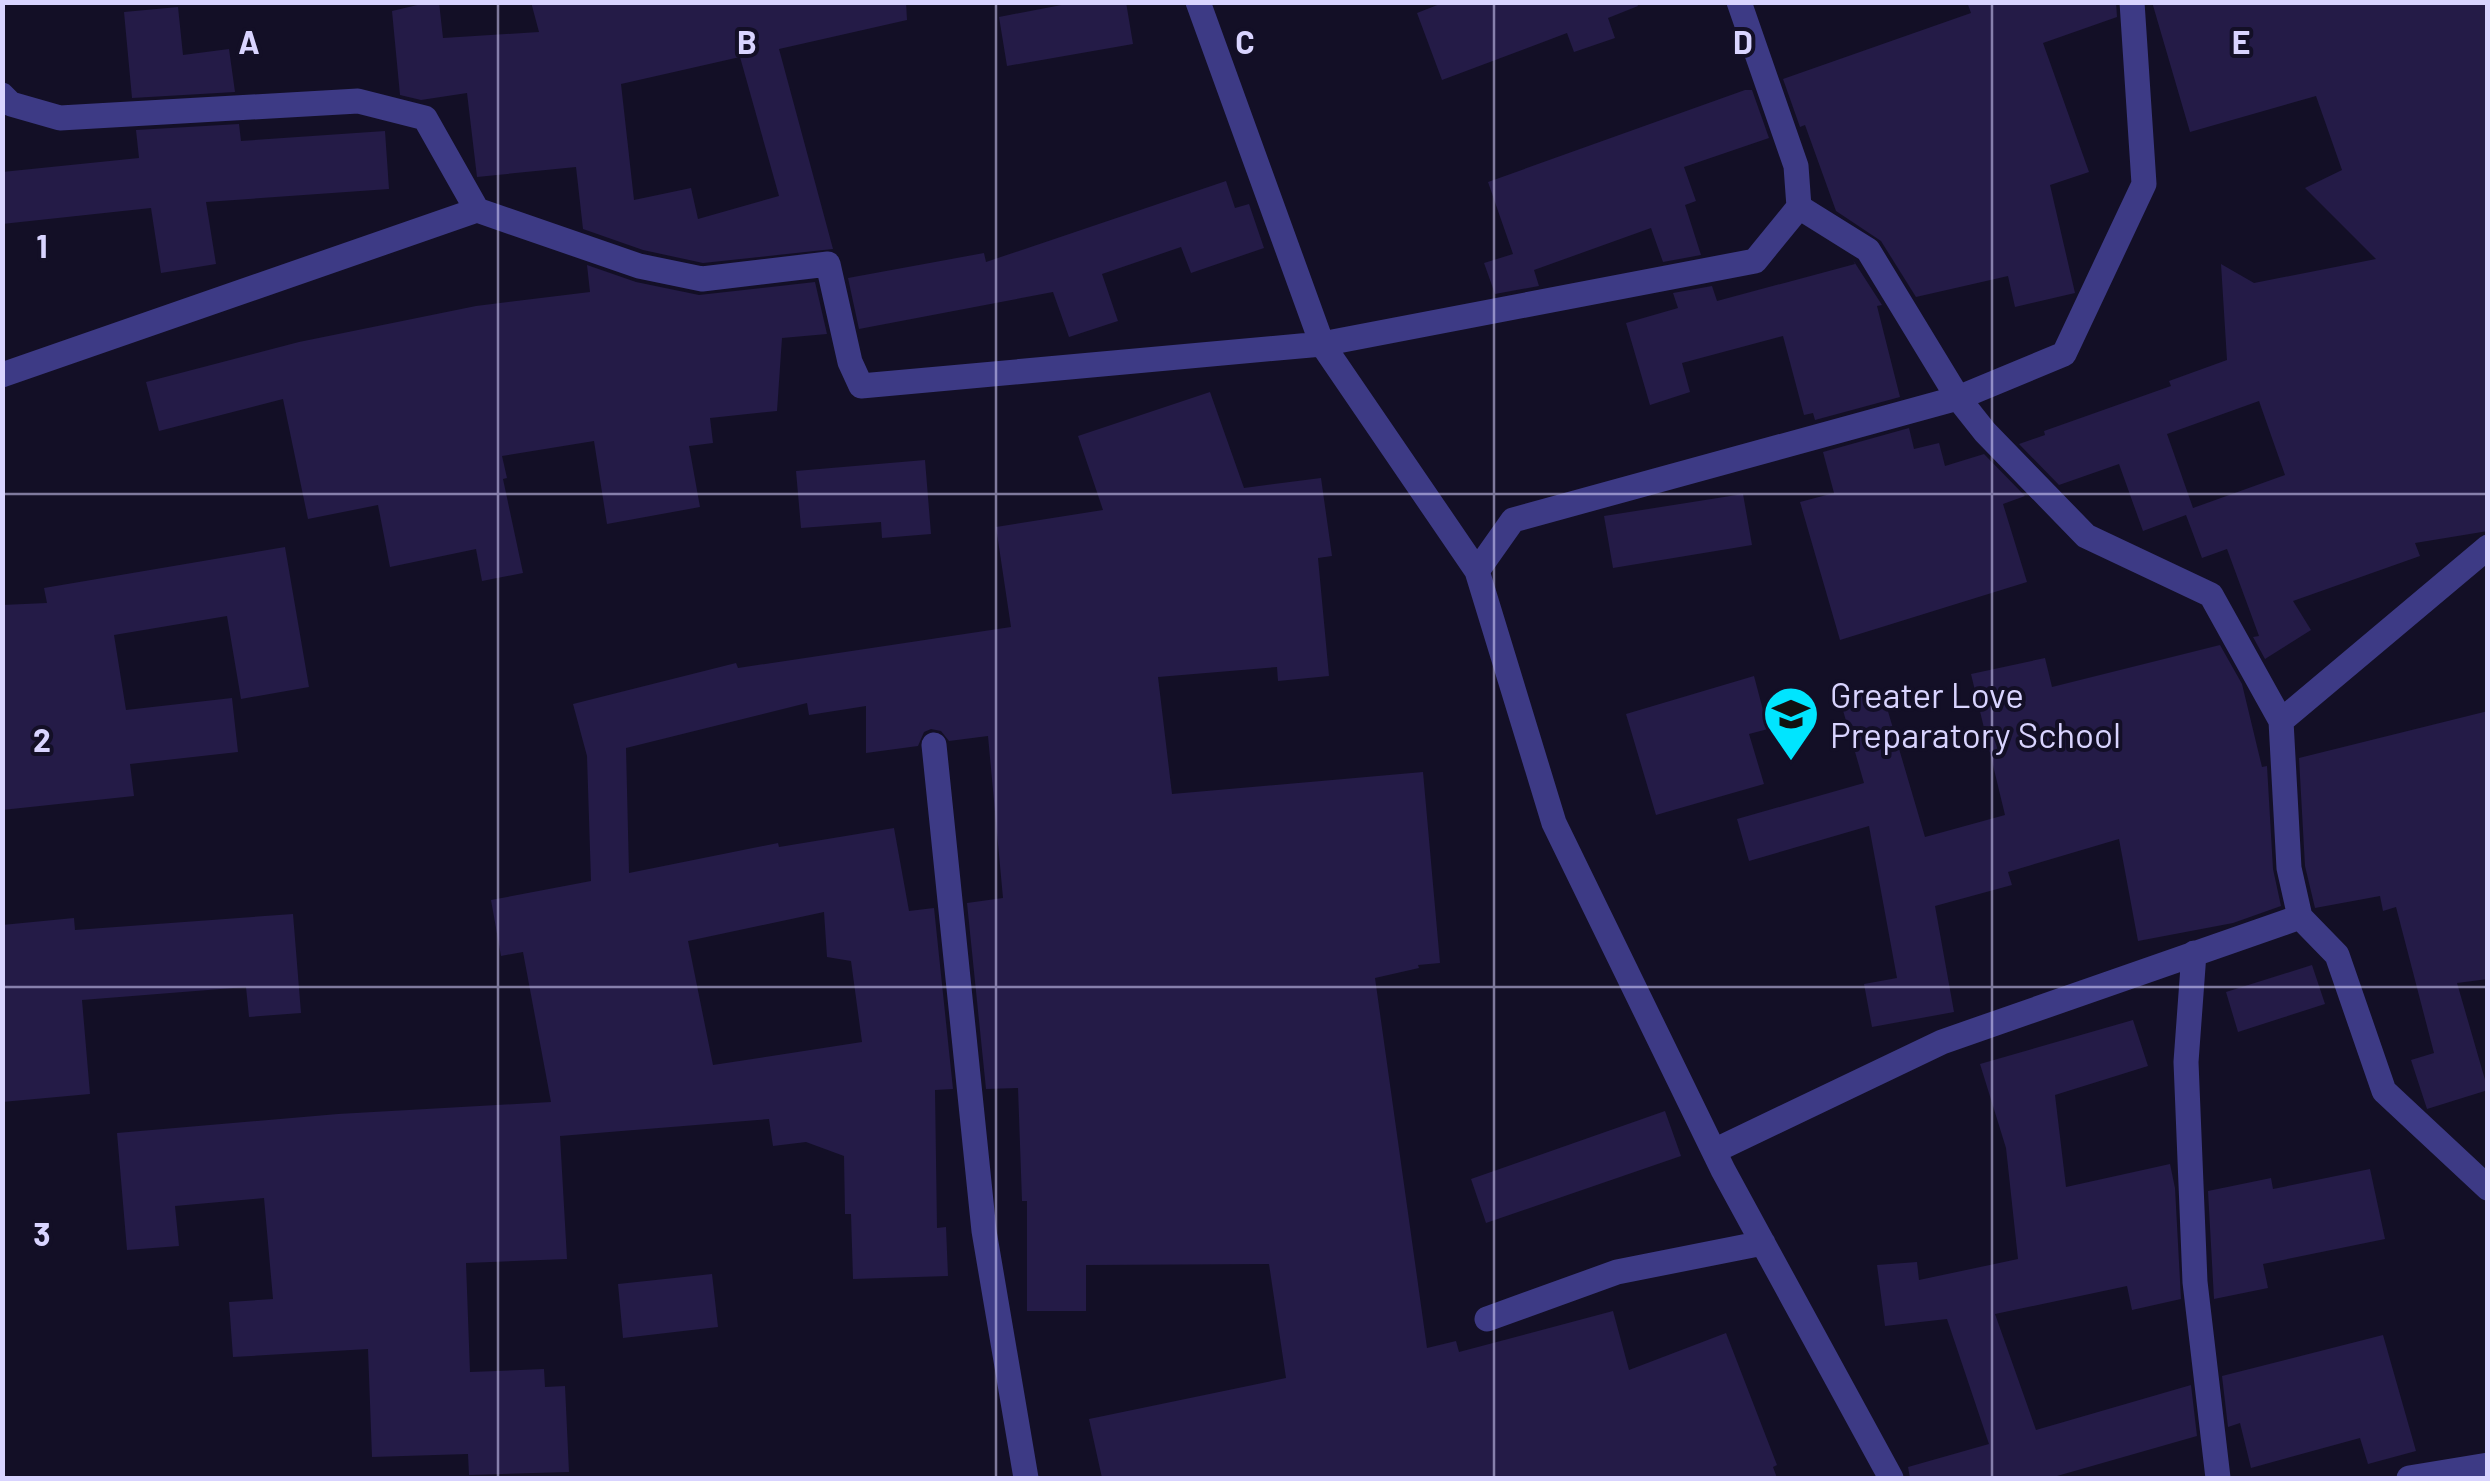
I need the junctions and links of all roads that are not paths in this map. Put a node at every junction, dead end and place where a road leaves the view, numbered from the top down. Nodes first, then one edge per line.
1 (1198, 2) edge
2 (1739, 2) edge
3 (2132, 2) edge
4 (2, 95) edge
5 (1799, 207) junction
6 (478, 210) junction
7 (1322, 344) junction
8 (2, 375) edge
9 (1958, 398) junction
10 (2488, 547) edge
11 (1478, 571) junction
12 (2281, 720) junction
13 (934, 745) dead end
14 (2300, 917) junction
15 (2194, 954) junction
16 (1714, 1151) junction
17 (2488, 1188) edge
18 (1763, 1243) junction
19 (1487, 1319) dead end
20 (2488, 1464) edge
21 (1026, 1478) edge
22 (1891, 1478) edge
23 (2218, 1478) edge
24 (2409, 1478) edge

1 - 7 street
2 - 5 street
3 - 9 street
4 - 6 street
5 - 7 street
5 - 9 street
6 - 7 street
6 - 8 street
7 - 11 street
9 - 11 street
9 - 12 street
10 - 12 street
11 - 16 street
12 - 14 street
13 - 21 street
14 - 15 street
14 - 17 street
15 - 16 street
15 - 23 street
16 - 18 street
18 - 19 street
18 - 22 street
20 - 24 street

